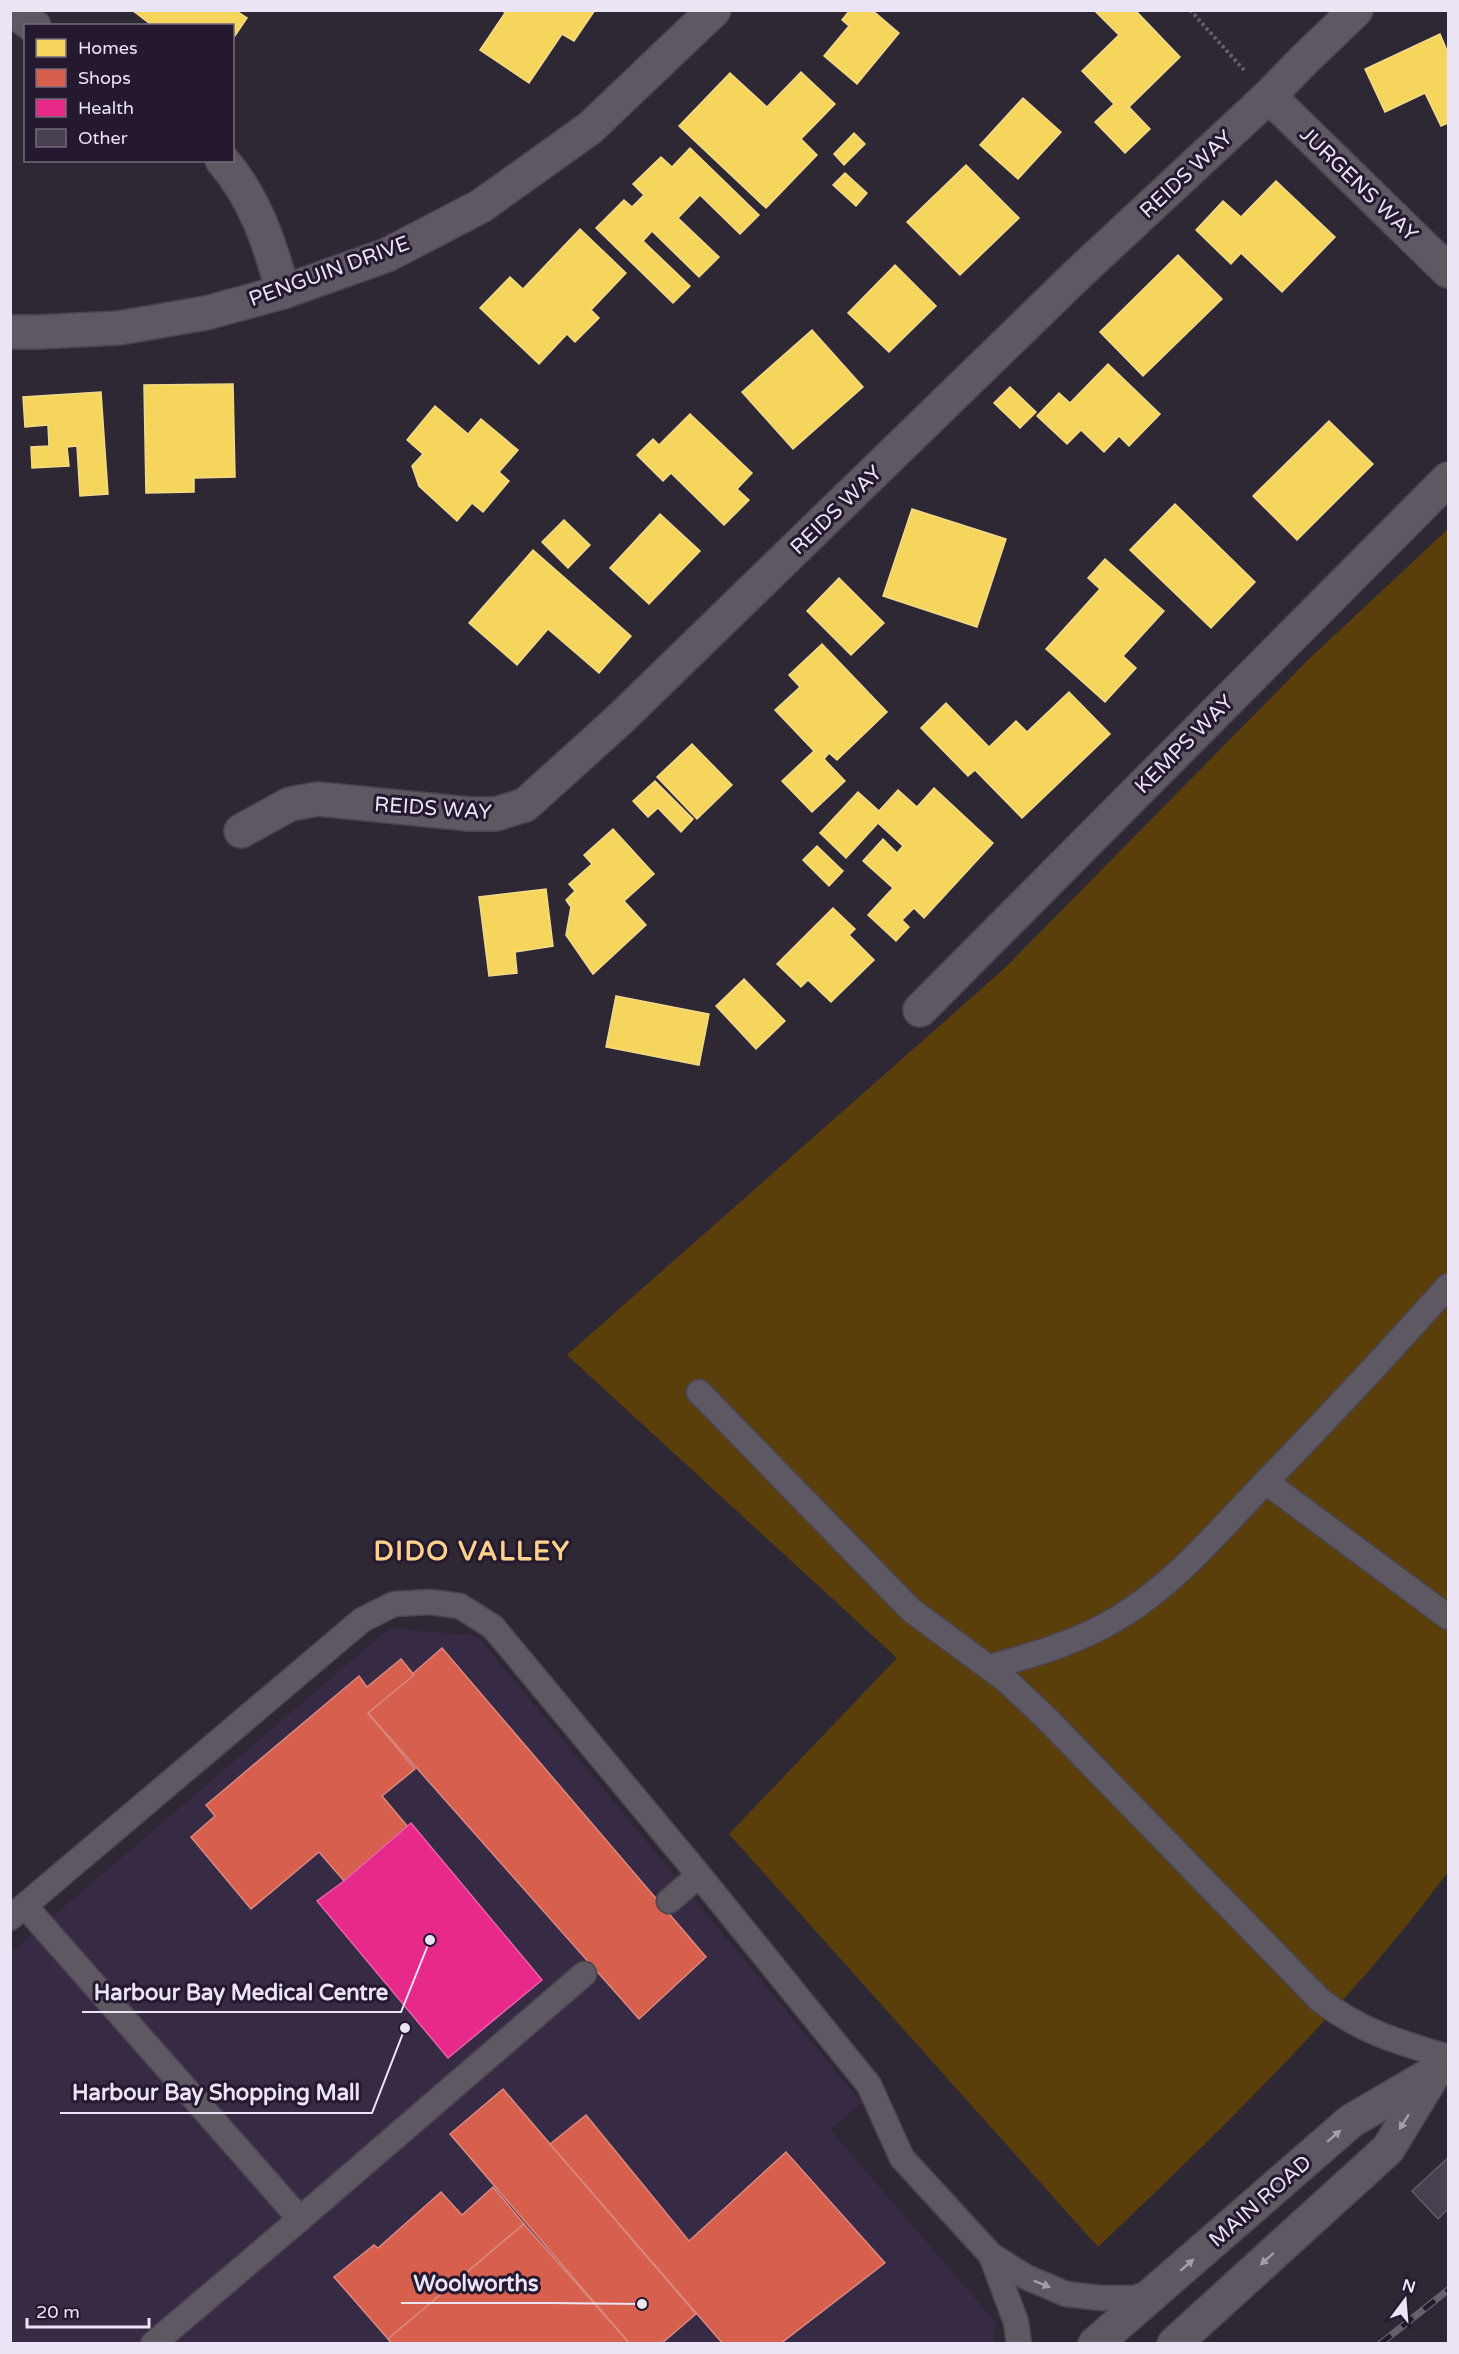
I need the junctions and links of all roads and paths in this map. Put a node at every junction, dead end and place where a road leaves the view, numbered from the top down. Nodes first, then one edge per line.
1 (12, 10) edge
2 (714, 10) edge
3 (1190, 10) edge
4 (1356, 10) edge
5 (31, 24) edge
6 (1269, 96) junction
7 (224, 162) edge
8 (1449, 271) edge
9 (283, 292) junction
10 (10, 332) edge
11 (1449, 479) edge
12 (241, 831) dead end
13 (920, 1010) dead end
14 (1449, 1287) edge
15 (699, 1392) dead end
16 (1266, 1482) junction
17 (1449, 1617) edge
18 (989, 1667) junction
19 (699, 1875) junction
20 (669, 1901) dead end
21 (18, 1912) edge
22 (584, 1974) dead end
23 (1444, 2063) edge
24 (300, 2219) junction
25 (991, 2255) junction
26 (1158, 2290) junction
27 (153, 2343) edge
28 (1018, 2343) edge
29 (1095, 2343) edge
30 (1174, 2343) edge

1 - 5 street
2 - 9 street, PENGUIN DRIVE
3 - 6 path
4 - 6 street, REIDS WAY
6 - 8 street, JURGENS WAY
6 - 12 street, REIDS WAY
7 - 9 street
9 - 10 street, PENGUIN DRIVE
11 - 13 street, KEMPS WAY
14 - 16 lane
15 - 18 lane
16 - 17 lane
16 - 18 lane
18 - 23 lane
19 - 20 lane
19 - 21 lane
19 - 25 lane
21 - 24 lane
22 - 24 lane
26 -> 23 street, MAIN ROAD
23 -> 30 street
24 - 27 lane
25 -> 26 lane
25 - 28 lane
26 - 29 street, MAIN ROAD

